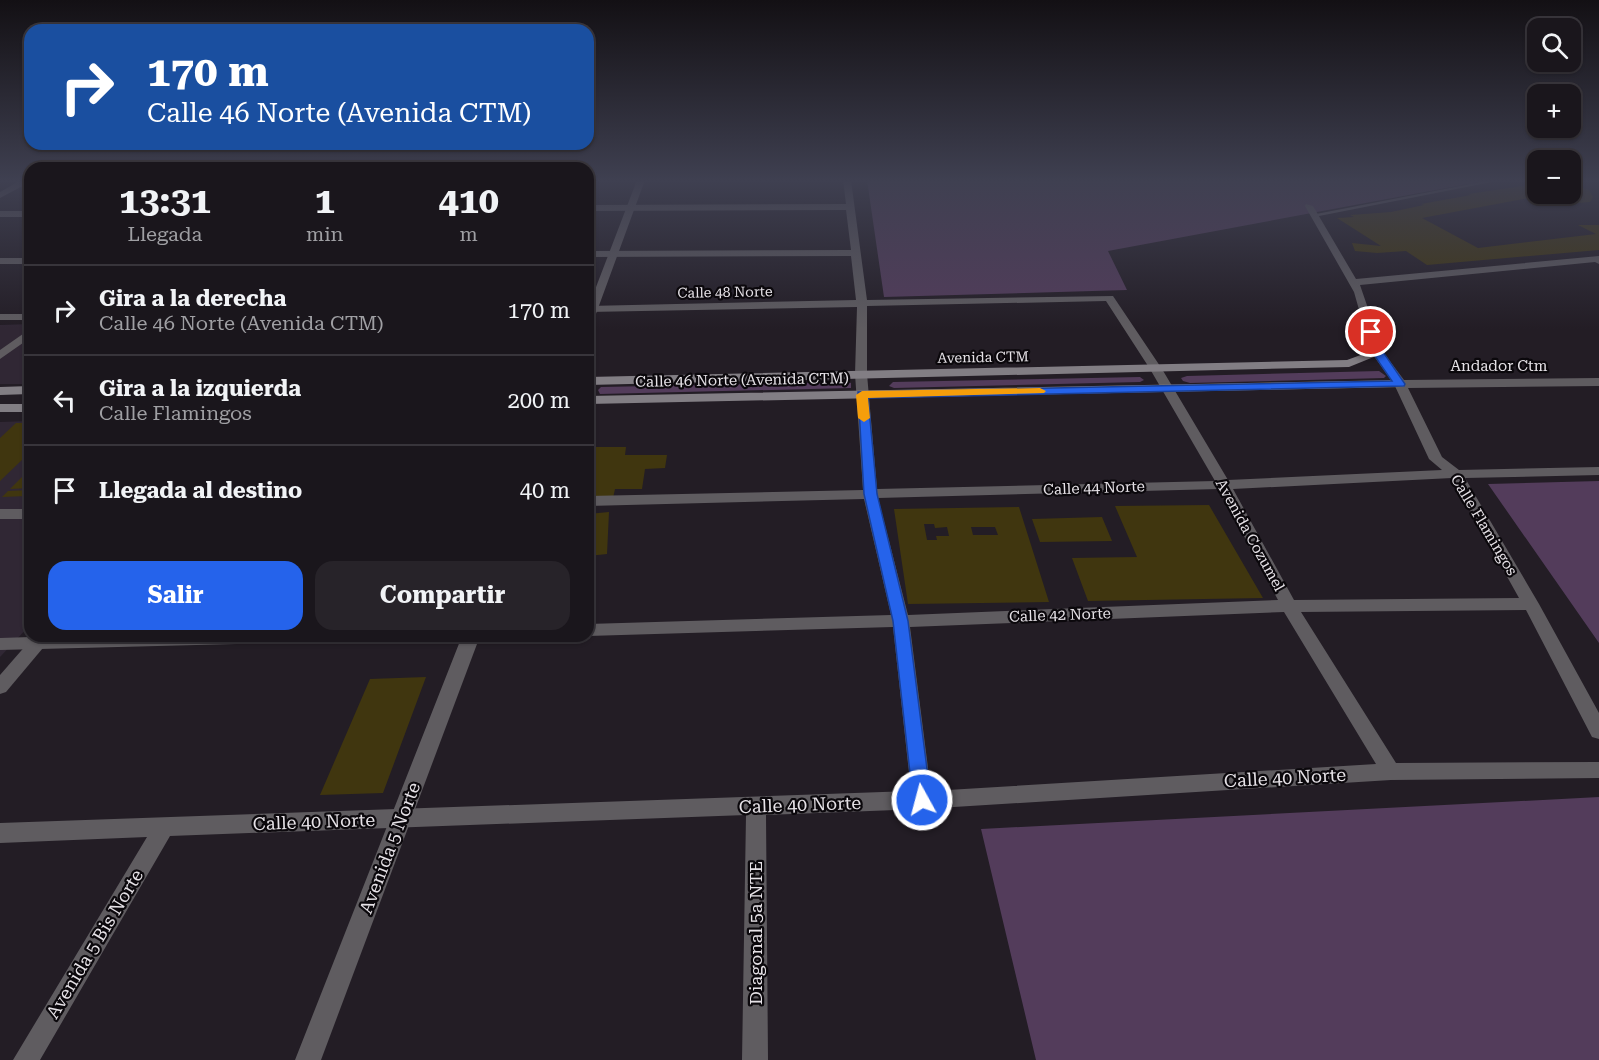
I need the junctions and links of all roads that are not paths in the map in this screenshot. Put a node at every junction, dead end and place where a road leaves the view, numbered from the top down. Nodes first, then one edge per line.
1 (621, 229) edge
2 (853, 229) edge
3 (1323, 229) edge
4 (856, 252) junction
5 (612, 253) junction
6 (594, 254) edge
7 (1598, 260) edge
8 (0, 261) edge
9 (24, 261) edge
10 (1354, 282) junction
11 (1109, 298) joint
12 (594, 299) edge
13 (862, 305) junction
14 (594, 309) edge
15 (0, 317) edge
16 (24, 317) edge
17 (24, 337) edge
18 (1377, 352) junction
19 (0, 356) edge
20 (1156, 369) junction
21 (861, 374) junction
22 (594, 381) edge
23 (1599, 382) edge
24 (1400, 384) junction
25 (1166, 388) junction
26 (24, 390) edge
27 (0, 391) edge
28 (862, 395) junction
29 (594, 400) edge
30 (0, 408) edge
31 (24, 408) edge
32 (1599, 471) edge
33 (1456, 474) junction
34 (1224, 484) junction
35 (870, 494) junction
36 (594, 501) edge
37 (0, 514) edge
38 (24, 514) edge
39 (1531, 604) junction
40 (1289, 606) junction
41 (901, 621) junction
42 (594, 630) edge
43 (24, 642) edge
44 (38, 642) edge
45 (469, 642) edge
46 (0, 644) edge
47 (0, 687) edge
48 (1599, 732) edge
49 (1599, 770) edge
50 (1391, 772) junction
51 (922, 800) junction
52 (756, 807) junction
53 (401, 819) junction
54 (164, 828) junction
55 (0, 833) edge
56 (26, 1060) edge
57 (308, 1060) edge
58 (755, 1060) edge

1 - 5 street
2 - 4 street
3 - 10 street, Calle Flamingos
4 - 5 street
4 - 13 street
5 - 6 street
5 - 12 street
7 - 10 street
8 - 9 street
10 - 18 street, Calle Flamingos
11 - 13 street, Calle 48 Norte
11 - 20 street, Avenida Cozumel
13 - 14 street, Calle 48 Norte
13 - 21 street
15 - 16 street
17 - 19 street
18 - 20 main road, Avenida CTM
18 - 24 street, Calle Flamingos
20 - 21 main road, Avenida CTM
20 - 25 street, Avenida Cozumel
21 - 22 main road, Avenida CTM
21 - 28 street
23 - 24 street, Andador Ctm
24 - 25 main road, Calle 46 Norte (Avenida CTM)
24 - 33 street, Calle Flamingos
25 - 28 main road, Calle 46 Norte (Avenida CTM)
25 - 34 street, Avenida Cozumel
26 - 27 main road
28 - 29 main road, Calle 46 Norte (Avenida CTM)
28 - 35 street
30 - 31 main road
32 - 33 street, Calle 44 Norte
33 - 34 street, Calle 44 Norte
33 - 39 street, Calle Flamingos
34 - 35 street, Calle 44 Norte
34 - 40 street, Avenida Cozumel
35 - 36 street, Calle 44 Norte
35 - 41 street
37 - 38 street
39 - 40 street, Calle 42 Norte
39 - 48 street, Calle Flamingos
40 - 41 street, Calle 42 Norte
40 - 50 street, Avenida Cozumel
41 - 42 street, Calle 42 Norte
41 - 51 street
43 - 46 street
44 - 47 street
45 - 53 street, Avenida 5 Norte
49 - 50 street, Calle 40 Norte
50 - 51 street, Calle 40 Norte
51 - 52 street, Calle 40 Norte
52 - 53 street, Calle 40 Norte
52 - 58 street, Diagonal 5a NTE
53 - 54 street, Calle 40 Norte
53 - 57 street, Avenida 5 Norte
54 - 55 street, Calle 40 Norte
54 - 56 street, Avenida 5 Bis Norte

